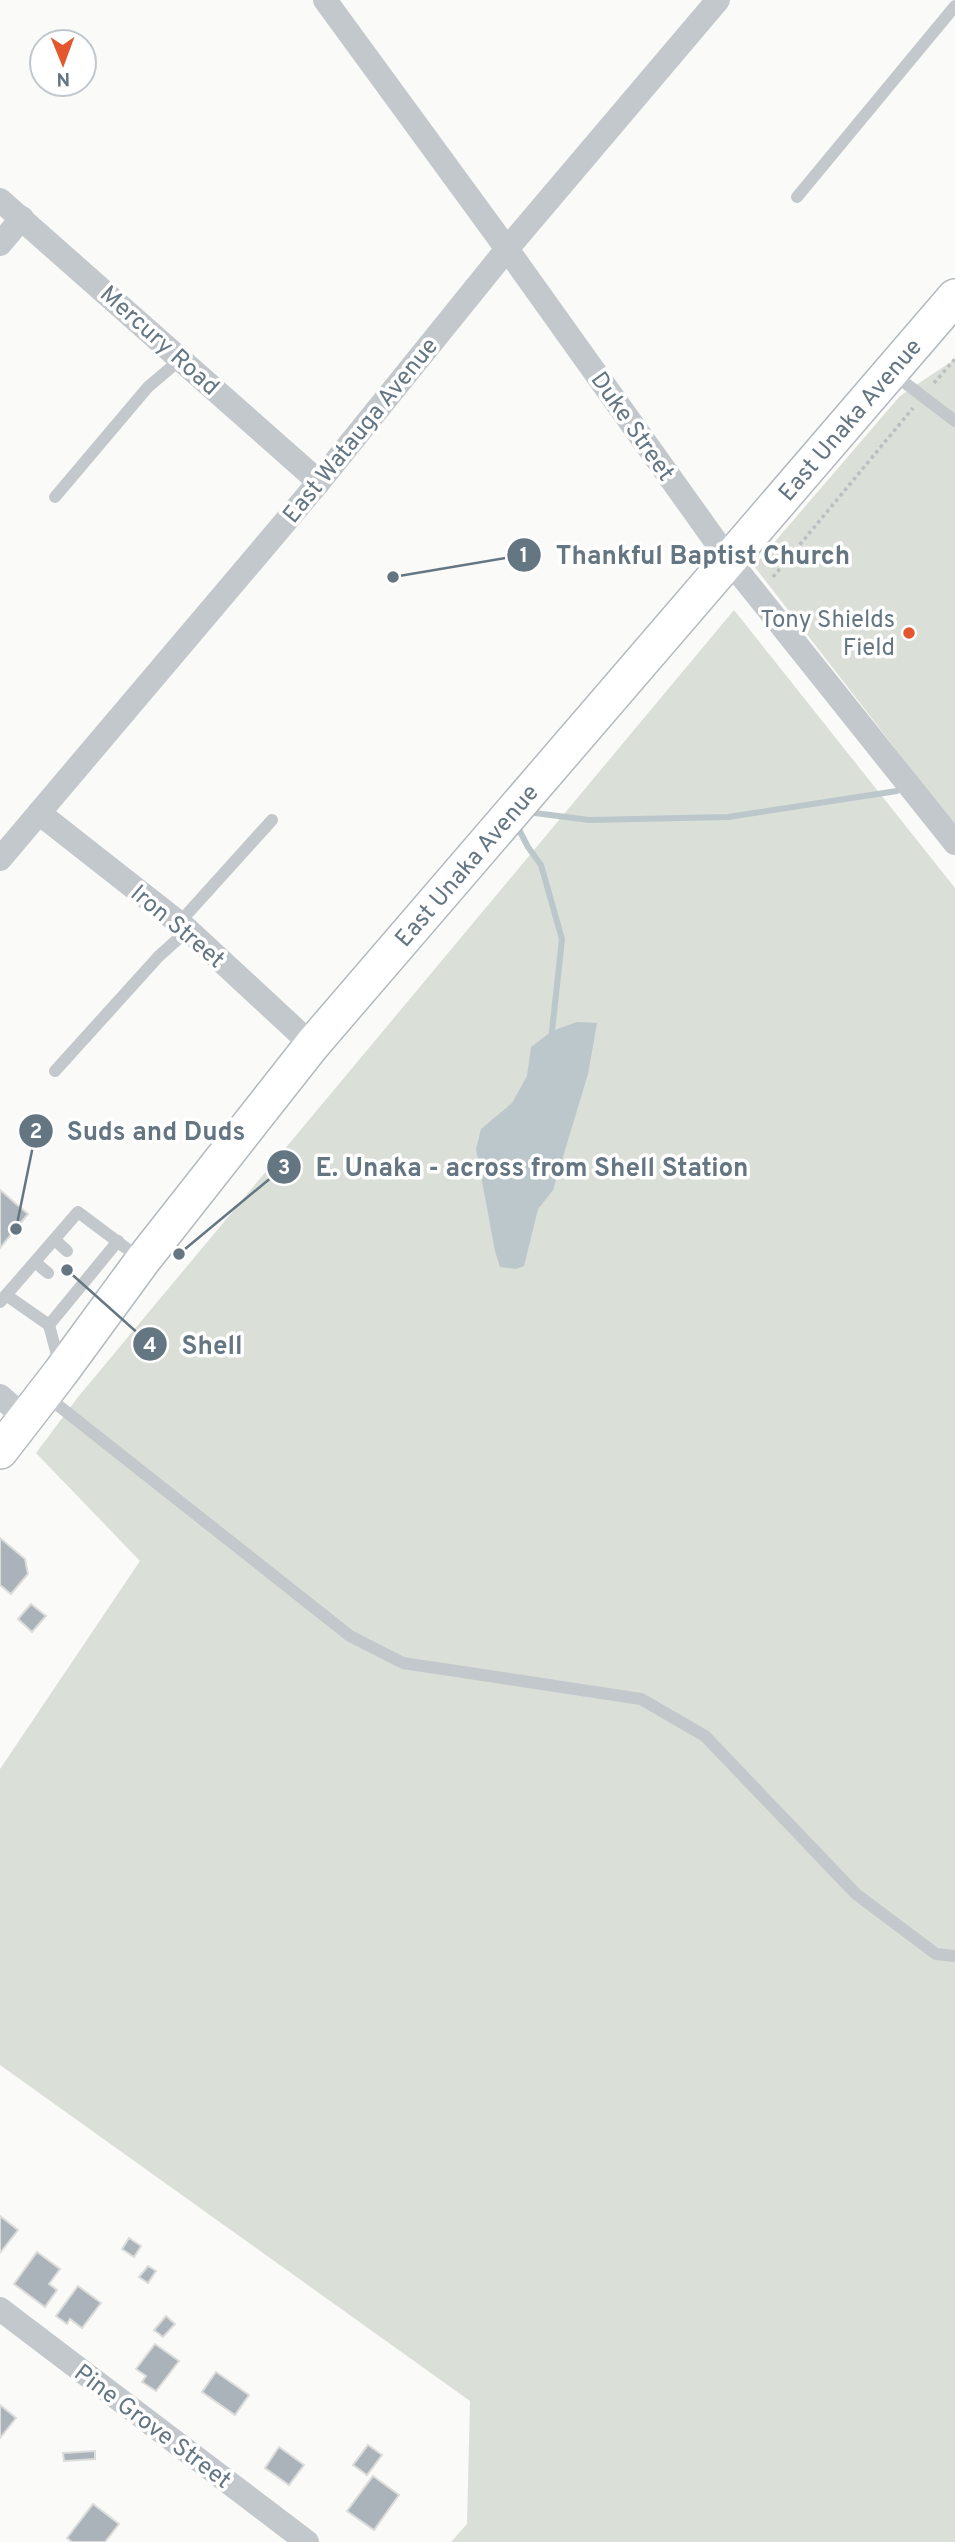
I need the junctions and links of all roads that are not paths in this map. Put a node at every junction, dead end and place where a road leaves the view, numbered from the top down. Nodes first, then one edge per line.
1 (325, 0) edge
2 (718, 0) edge
3 (955, 6) edge
4 (797, 197) dead end
5 (0, 200) edge
6 (22, 218) junction
7 (0, 244) edge
8 (507, 249) junction
9 (955, 297) edge
10 (181, 359) junction
11 (891, 372) junction
12 (955, 421) edge
13 (319, 482) junction
14 (55, 497) dead end
15 (729, 560) junction
16 (39, 813) junction
17 (272, 820) dead end
18 (955, 843) edge
19 (0, 859) edge
20 (183, 927) junction
21 (312, 1045) junction
22 (55, 1071) dead end
23 (55, 1240) junction
24 (67, 1251) dead end
25 (130, 1251) junction
26 (36, 1262) junction
27 (48, 1273) dead end
28 (3, 1299) edge
29 (49, 1325) junction
30 (44, 1395) junction
31 (0, 1396) edge
32 (0, 1451) edge
33 (955, 1956) edge
34 (0, 2309) edge
35 (307, 2542) edge

1 - 8 street, Duke Street
2 - 8 street, East Watauga Avenue
3 - 4 lane
5 - 6 street, Mercury Road
6 - 7 street
6 - 10 street, Mercury Road
8 - 13 street, East Watauga Avenue
8 - 15 street, Duke Street
9 - 11 main road, East Unaka Avenue
10 - 13 street, Mercury Road
10 - 14 lane
11 - 12 lane
11 - 15 main road, East Unaka Avenue
13 - 16 street, East Watauga Avenue
15 - 18 street, Duke Street
15 - 21 main road, East Unaka Avenue
16 - 19 street, East Watauga Avenue
16 - 20 street, Iron Street
17 - 20 lane
20 - 21 street, Iron Street
20 - 22 lane
21 - 25 main road, East Unaka Avenue
23 - 24 lane
23 - 25 lane
23 - 26 lane
25 - 29 lane
25 - 30 main road, East Unaka Avenue
26 - 27 lane
26 - 28 lane
28 - 29 lane
29 - 30 lane
30 - 31 street
30 - 32 main road, East Unaka Avenue
30 - 33 lane
34 - 35 street, Pine Grove Street

